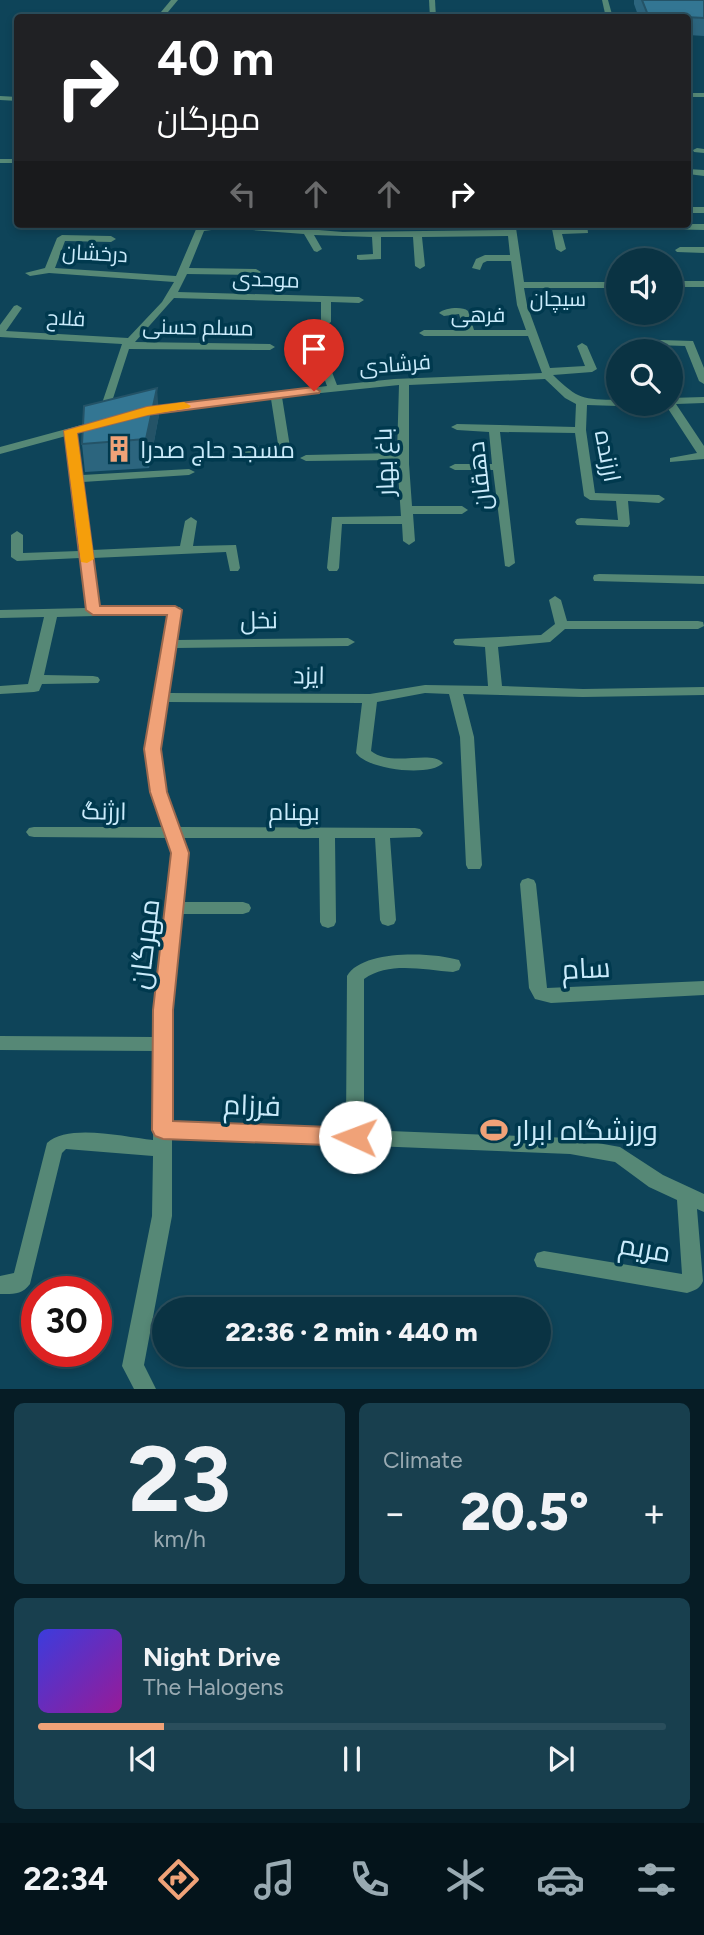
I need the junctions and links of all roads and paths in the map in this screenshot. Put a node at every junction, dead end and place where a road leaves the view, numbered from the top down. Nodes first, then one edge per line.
1 (175, 0) edge
2 (163, 14) edge
3 (207, 228) edge
4 (257, 228) edge
5 (344, 228) edge
6 (495, 228) edge
7 (511, 228) edge
8 (556, 228) edge
9 (584, 228) edge
10 (557, 231) junction
11 (308, 233) junction
12 (417, 233) junction
13 (376, 234) junction
14 (343, 235) junction
15 (111, 239) dead end
16 (317, 249) dead end
17 (561, 249) dead end
18 (683, 250) edge
19 (704, 250) edge
20 (360, 257) dead end
21 (517, 258) junction
22 (420, 266) dead end
23 (477, 268) dead end
24 (49, 270) junction
25 (256, 272) dead end
26 (30, 273) dead end
27 (180, 275) junction
28 (683, 284) edge
29 (704, 284) edge
30 (518, 285) junction
31 (606, 285) edge
32 (171, 295) junction
33 (326, 300) junction
34 (359, 300) dead end
35 (17, 308) dead end
36 (444, 313) dead end
37 (326, 321) dead end
38 (0, 333) edge
39 (424, 333) dead end
40 (470, 333) junction
41 (531, 333) junction
42 (128, 343) junction
43 (683, 343) edge
44 (582, 346) dead end
45 (270, 347) dead end
46 (325, 367) dead end
47 (547, 374) junction
48 (704, 381) edge
49 (404, 382) junction
50 (334, 388) junction
51 (276, 395) junction
52 (704, 400) edge
53 (683, 401) edge
54 (582, 402) junction
55 (606, 403) edge
56 (135, 414) edge
57 (679, 416) edge
58 (111, 420) edge
59 (99, 424) junction
60 (457, 427) dead end
61 (494, 429) junction
62 (580, 430) junction
63 (71, 431) junction
64 (0, 450) edge
65 (245, 451) dead end
66 (403, 456) junction
67 (704, 456) edge
68 (306, 458) dead end
69 (674, 460) dead end
70 (454, 467) dead end
71 (498, 467) junction
72 (189, 472) dead end
73 (77, 480) junction
74 (622, 497) junction
75 (659, 499) dead end
76 (462, 510) dead end
77 (407, 515) junction
78 (191, 521) dead end
79 (581, 522) dead end
80 (17, 535) dead end
81 (409, 541) dead end
82 (186, 550) junction
83 (86, 553) junction
84 (509, 563) dead end
85 (234, 568) dead end
86 (333, 568) dead end
87 (598, 578) dead end
88 (704, 580) edge
89 (555, 600) dead end
90 (93, 610) junction
91 (52, 612) junction
92 (0, 614) edge
93 (562, 625) junction
94 (698, 625) dead end
95 (348, 642) dead end
96 (460, 642) dead end
97 (491, 643) junction
98 (169, 644) junction
99 (36, 679) junction
100 (93, 680) dead end
101 (455, 689) junction
102 (0, 690) edge
103 (495, 690) junction
104 (704, 691) edge
105 (161, 697) junction
106 (370, 699) junction
107 (436, 763) dead end
108 (34, 832) dead end
109 (415, 833) dead end
110 (327, 834) junction
111 (382, 834) junction
112 (173, 835) junction
113 (474, 865) dead end
114 (528, 884) dead end
115 (175, 908) junction
116 (243, 908) dead end
117 (388, 920) dead end
118 (328, 922) dead end
119 (453, 965) dead end
120 (704, 988) edge
121 (0, 1043) edge
122 (163, 1044) junction
123 (355, 1137) junction
124 (162, 1139) junction
125 (695, 1199) edge
126 (544, 1259) dead end
127 (0, 1285) edge
128 (140, 1380) edge

1 - 2 street
3 - 27 street
4 - 11 street
5 - 14 street
6 - 12 street
7 - 21 street
8 - 10 street
9 - 10 street
10 - 17 street
11 - 14 street
11 - 16 street
12 - 13 street
12 - 22 street
13 - 14 street
13 - 20 street
15 - 24 street, درخشان
18 - 19 street
21 - 23 street
21 - 30 street
24 - 26 street
24 - 27 street, درخشان
25 - 27 street, درخشان
27 - 32 street
28 - 29 street
30 - 31 street
30 - 41 street
32 - 33 street, موحدی
32 - 42 street
33 - 34 street, موحدی
33 - 37 street
35 - 38 street
36 - 40 street
38 - 42 street, فلاح
39 - 40 street, فرهی
40 - 41 street, فرهی
41 - 47 street
42 - 45 street, مسلم حسنی
42 - 59 street
43 - 48 street
44 - 47 street, فرشادی
46 - 50 street
47 - 49 street, فرشادی
47 - 54 street
49 - 50 street, فرشادی
49 - 66 street, باغ بهار
50 - 51 street, فرشادی
51 - 56 street, فرشادی
51 - 65 street
52 - 53 street
54 - 55 street
54 - 62 street, ارزنده
57 - 67 street
58 - 59 street
59 - 63 street
60 - 61 street
61 - 62 street, دهقان
61 - 71 street, دهقان
62 - 74 street, ارزنده
63 - 64 street
63 - 73 street
66 - 68 street
66 - 77 street, باغ بهار
67 - 69 street
70 - 71 street
71 - 84 street, دهقان
72 - 73 street
73 - 83 street
74 - 75 street, ارزنده
74 - 79 street
76 - 77 street
77 - 81 street, باغ بهار
77 - 86 street
78 - 82 street
80 - 83 street
82 - 83 street
82 - 85 street
83 - 90 street
87 - 88 street
89 - 93 street
90 - 91 street
90 - 98 street, مهرگان
91 - 92 street
91 - 99 street
93 - 94 street
93 - 97 street
95 - 98 street, نخل
96 - 97 street
97 - 103 street
98 - 105 street, مهرگان
99 - 100 street
99 - 102 street
101 - 103 street, ایزد
101 - 106 street, ایزد
101 - 113 street
103 - 104 street, ایزد
105 - 106 street, ایزد
105 - 112 street, مهرگان
106 - 107 street
108 - 112 street, ارژنگ
109 - 111 street, بهنام
110 - 111 street, بهنام
110 - 112 street, بهنام
110 - 118 street
111 - 117 street
112 - 115 street, مهرگان
114 - 120 street, سام
115 - 116 street
115 - 122 street, مهرگان
119 - 123 street
121 - 122 street
122 - 124 street, مهرگان
123 - 124 street, فرزام
123 - 125 street, فرزام
124 - 127 street, فرزام
124 - 128 street, مهرگان
125 - 126 street, مریم

